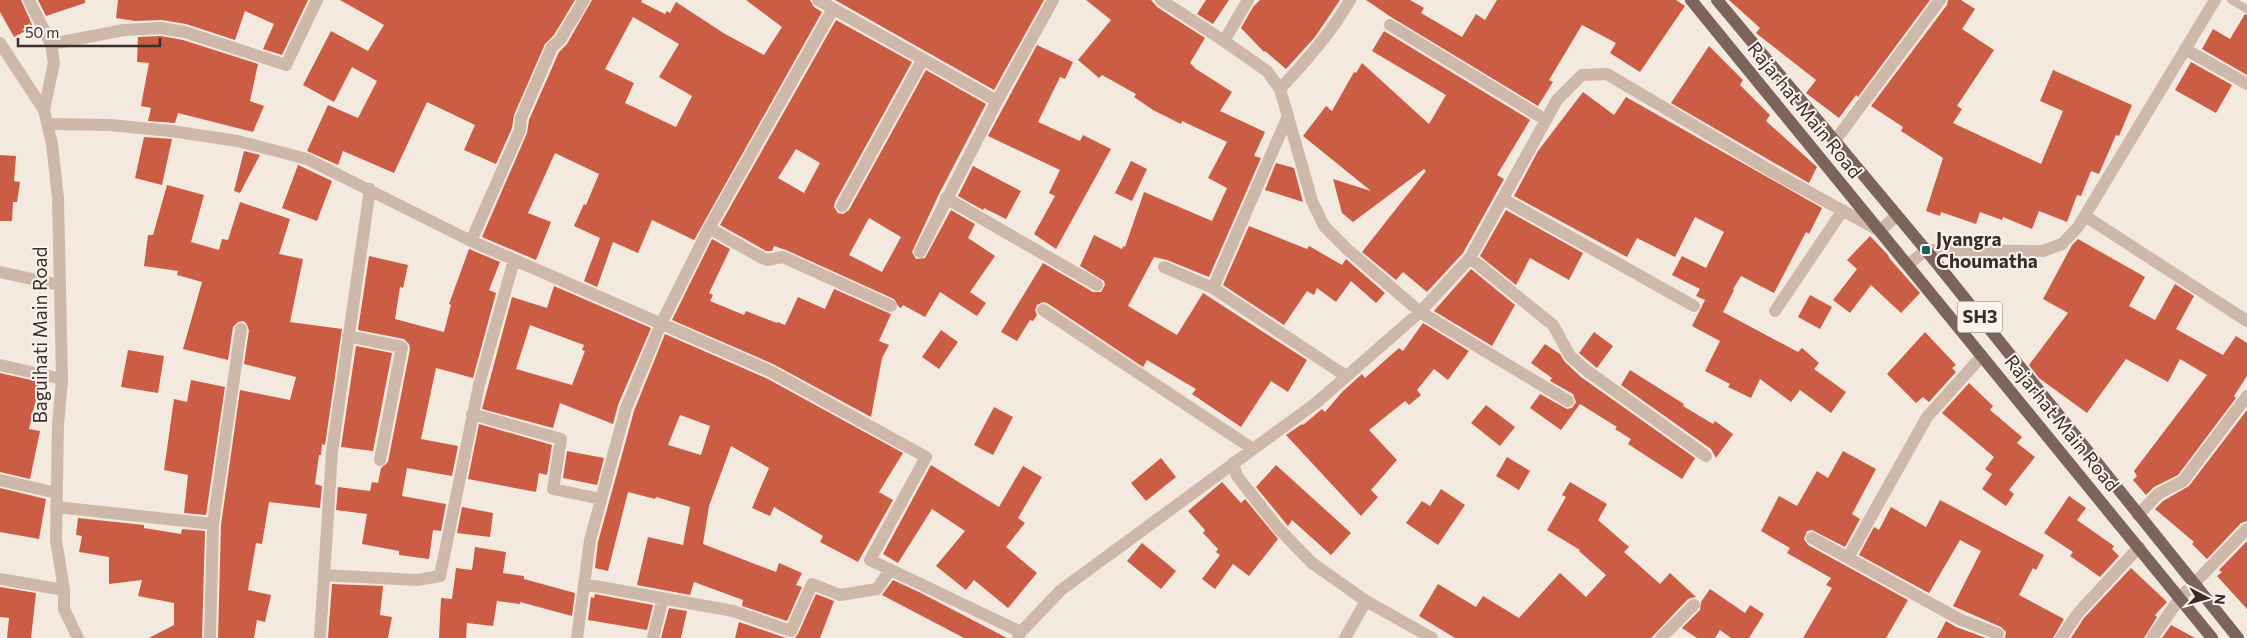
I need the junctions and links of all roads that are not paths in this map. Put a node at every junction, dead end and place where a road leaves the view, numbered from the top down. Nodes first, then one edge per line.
1 (29, 0) edge
2 (317, 0) edge
3 (584, 0) edge
4 (818, 0) edge
5 (1053, 0) edge
6 (1162, 0) edge
7 (1248, 0) edge
8 (1350, 0) edge
9 (1691, 0) edge
10 (1717, 0) edge
11 (1940, 0) edge
12 (2214, 0) edge
13 (2231, 0) edge
14 (833, 8) junction
15 (2247, 9) edge
16 (1390, 25) dead end
17 (1224, 41) junction
18 (0, 43) edge
19 (50, 44) junction
20 (2185, 49) junction
21 (923, 60) junction
22 (2247, 84) edge
23 (1280, 89) junction
24 (997, 101) junction
25 (44, 110) junction
26 (1288, 116) junction
27 (1546, 120) junction
28 (47, 124) junction
29 (1834, 142) junction
30 (370, 189) junction
31 (946, 198) junction
32 (1502, 199) junction
33 (842, 206) dead end
34 (1843, 210) junction
35 (1896, 216) junction
36 (2085, 216) junction
37 (709, 228) junction
38 (1880, 231) junction
39 (471, 241) junction
40 (1926, 250) junction
41 (920, 252) dead end
42 (1470, 258) junction
43 (514, 260) junction
44 (1908, 265) junction
45 (1164, 268) dead end
46 (0, 272) edge
47 (60, 285) junction
48 (1097, 286) dead end
49 (1213, 288) junction
50 (891, 306) dead end
51 (1694, 306) dead end
52 (1043, 310) dead end
53 (1775, 310) dead end
54 (1420, 312) junction
55 (2247, 321) edge
56 (661, 324) junction
57 (240, 329) dead end
58 (348, 336) junction
59 (1982, 356) junction
60 (0, 365) edge
61 (1346, 376) junction
62 (62, 379) junction
63 (2247, 396) edge
64 (1568, 400) dead end
65 (472, 414) junction
66 (1253, 449) junction
67 (1706, 456) dead end
68 (380, 460) dead end
69 (1233, 463) junction
70 (0, 480) edge
71 (57, 493) junction
72 (601, 499) junction
73 (56, 507) junction
74 (2138, 515) junction
75 (213, 524) junction
76 (2247, 529) edge
77 (1812, 538) dead end
78 (2139, 546) junction
79 (1848, 558) junction
80 (890, 570) junction
81 (324, 575) junction
82 (0, 579) edge
83 (584, 584) junction
84 (2195, 584) junction
85 (64, 590) junction
86 (663, 598) junction
87 (2180, 598) junction
88 (1366, 602) junction
89 (1694, 605) dead end
90 (1998, 634) dead end
91 (1019, 635) edge
92 (78, 638) edge
93 (210, 638) edge
94 (320, 638) edge
95 (577, 638) edge
96 (653, 638) edge
97 (1346, 638) edge
98 (1432, 638) edge
99 (1661, 638) edge
100 (2061, 638) edge
101 (2152, 638) edge
102 (2212, 638) edge
103 (2238, 638) edge

1 - 19 street
2 - 19 street
3 - 39 street
4 - 14 street
5 - 24 street
6 - 17 street
7 - 17 street
8 - 23 street
9 - 38 main road, Rajarhat Main Road / SH3
10 - 29 main road, Rajarhat Main Road / SH3
11 - 29 street
12 - 20 street
13 - 15 lane
14 - 21 street
14 - 37 street
16 - 27 street
17 - 23 street
18 - 25 street, Baguihati Main Road
19 - 25 street
20 - 22 street
20 - 36 street
21 - 24 street
21 - 33 street
23 - 26 street
24 - 31 street
25 - 28 street, Baguihati Main Road
26 - 49 street
26 - 54 street
27 - 32 street
27 - 34 street
28 - 30 street
28 - 47 street, Baguihati Main Road
29 - 35 main road, Rajarhat Main Road / SH3
30 - 39 street
30 - 58 street
31 - 41 street
31 - 48 street
32 - 42 street
32 - 51 street
34 - 38 street
34 - 53 street
35 - 38 street
35 - 40 main road, Rajarhat Main Road / SH3
36 - 40 street
36 - 55 street
37 - 50 street
37 - 56 street
38 - 44 main road, Rajarhat Main Road / SH3
39 - 43 street
40 - 44 street
40 - 74 main road, Rajarhat Main Road / SH3
42 - 54 street
42 - 67 street
43 - 56 street
43 - 65 street
44 - 59 main road, Rajarhat Main Road / SH3
45 - 49 street
46 - 47 street
47 - 62 street, Baguihati Main Road
49 - 61 street
52 - 66 street
54 - 61 street
54 - 64 street
56 - 72 street
56 - 80 street
57 - 75 street
58 - 68 street
58 - 81 street
59 - 78 main road, Rajarhat Main Road / SH3
59 - 79 street
60 - 62 street
61 - 66 street
62 - 71 street, Baguihati Main Road
63 - 74 street
65 - 72 street
65 - 81 street
66 - 69 street
69 - 88 street
69 - 91 street
70 - 71 street
71 - 73 street, Baguihati Main Road
72 - 83 street
73 - 75 street
73 - 85 street, Baguihati Main Road
74 - 84 main road, Rajarhat Main Road / SH3
75 - 93 street
76 - 84 street
77 - 79 street
78 - 87 main road, Rajarhat Main Road / SH3
78 - 100 street
79 - 90 street
80 - 86 street
80 - 91 street
81 - 94 street
82 - 85 street
83 - 86 street
83 - 95 street
84 - 87 street
84 - 103 main road, Rajarhat Main Road / SH3
85 - 92 street, Baguihati Main Road
86 - 96 street
87 - 101 street
87 - 102 main road, Rajarhat Main Road / SH3
88 - 97 street
88 - 98 street
89 - 99 street

